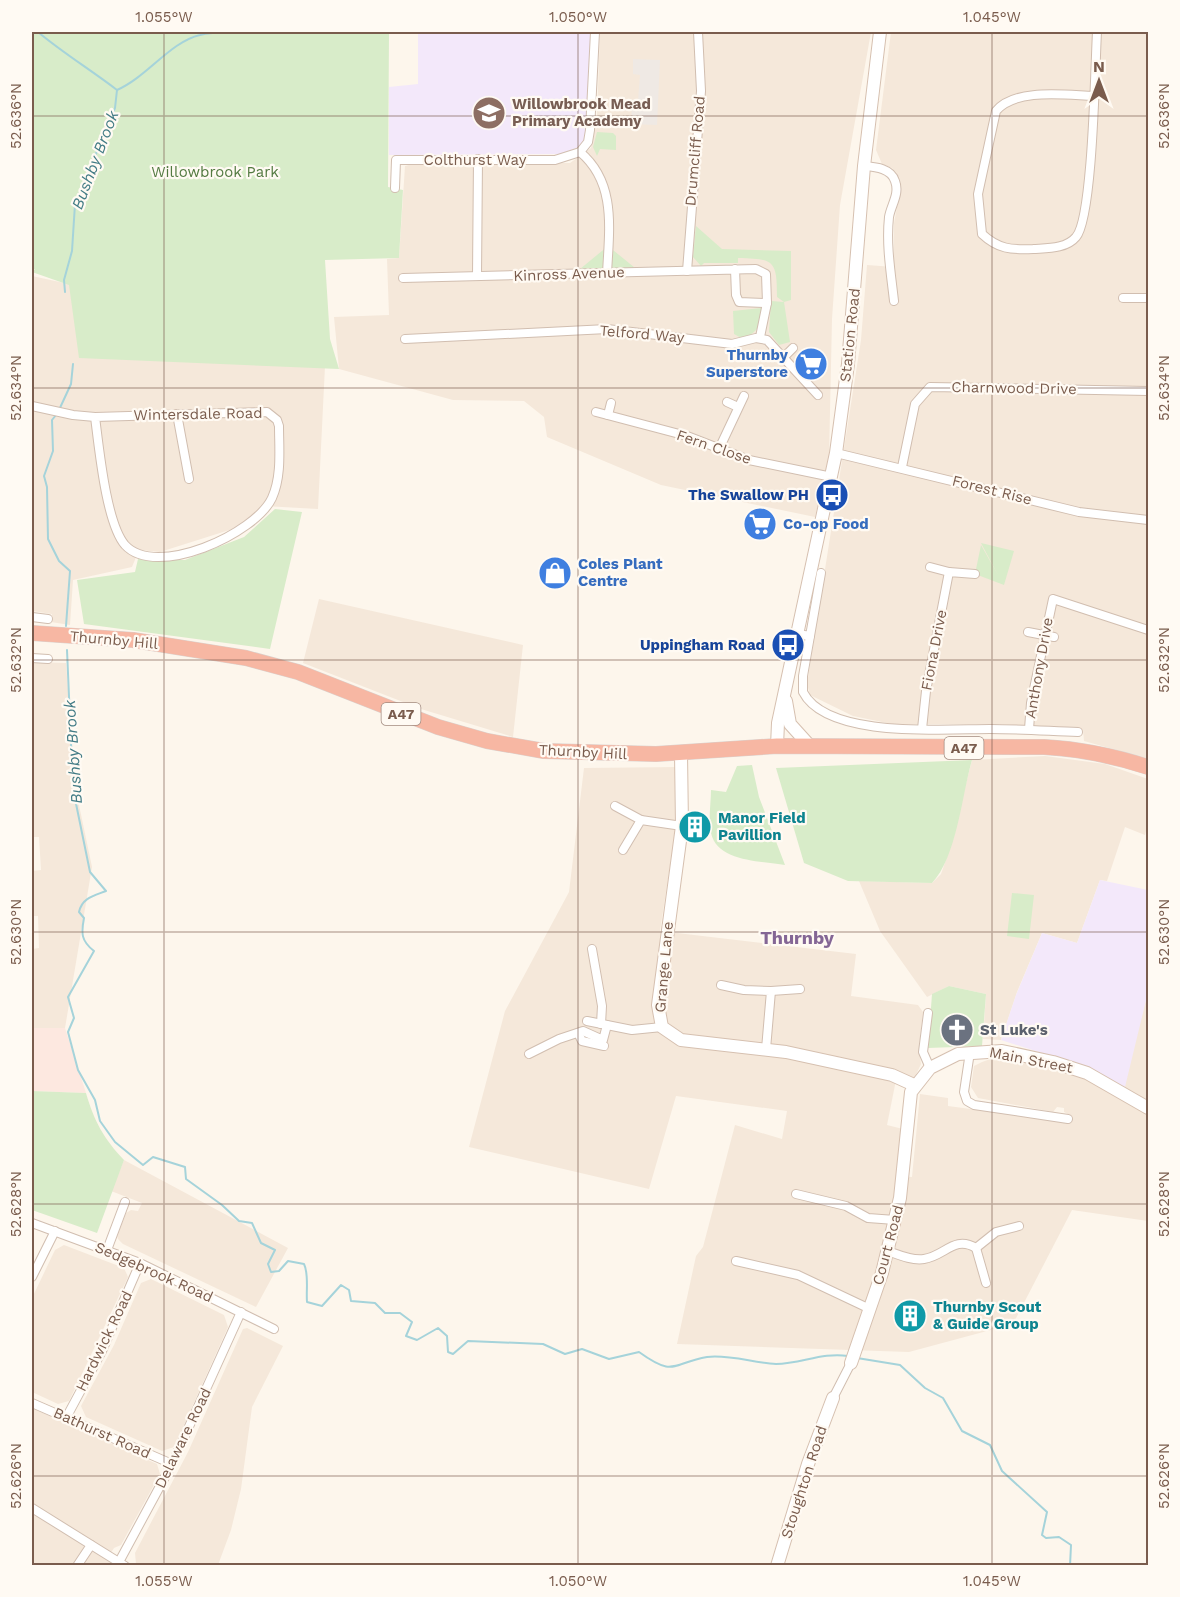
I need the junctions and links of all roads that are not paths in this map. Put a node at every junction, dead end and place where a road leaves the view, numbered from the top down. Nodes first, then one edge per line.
1 (595, 32) edge
2 (698, 32) edge
3 (880, 32) edge
4 (1097, 32) edge
5 (1093, 96) junction
6 (580, 152) junction
7 (478, 159) junction
8 (864, 166) junction
9 (395, 188) dead end
10 (735, 269) junction
11 (687, 271) junction
12 (607, 274) junction
13 (477, 276) junction
14 (403, 278) dead end
15 (1123, 298) dead end
16 (1149, 298) edge
17 (894, 301) dead end
18 (767, 303) junction
19 (760, 338) junction
20 (405, 339) dead end
21 (793, 348) dead end
22 (783, 358) junction
23 (1149, 391) edge
24 (818, 395) dead end
25 (744, 396) dead end
26 (727, 402) dead end
27 (611, 403) dead end
28 (32, 406) edge
29 (738, 407) junction
30 (596, 412) dead end
31 (177, 414) junction
32 (608, 415) junction
33 (95, 417) junction
34 (719, 450) junction
35 (836, 453) junction
36 (902, 467) junction
37 (832, 477) junction
38 (189, 479) dead end
39 (1149, 520) edge
40 (930, 567) dead end
41 (949, 572) junction
42 (821, 573) dead end
43 (975, 574) dead end
44 (32, 617) edge
45 (48, 619) dead end
46 (1149, 630) edge
47 (1028, 632) dead end
48 (32, 633) edge
49 (804, 635) junction
50 (1050, 636) junction
51 (32, 658) edge
52 (48, 659) dead end
53 (785, 691) junction
54 (922, 729) junction
55 (1029, 729) junction
56 (1044, 730) junction
57 (1078, 732) dead end
58 (777, 746) junction
59 (809, 746) junction
60 (1044, 747) junction
61 (681, 753) junction
62 (1149, 768) edge
63 (615, 806) dead end
64 (641, 820) junction
65 (682, 826) junction
66 (623, 850) dead end
67 (592, 949) dead end
68 (722, 985) dead end
69 (800, 989) dead end
70 (771, 991) junction
71 (928, 1013) dead end
72 (586, 1021) dead end
73 (604, 1025) junction
74 (662, 1027) junction
75 (578, 1033) junction
76 (604, 1046) dead end
77 (766, 1049) junction
78 (969, 1052) junction
79 (529, 1054) dead end
80 (930, 1068) junction
81 (915, 1085) junction
82 (1149, 1108) edge
83 (1068, 1119) dead end
84 (796, 1194) dead end
85 (125, 1202) dead end
86 (895, 1220) junction
87 (32, 1223) edge
88 (1019, 1226) dead end
89 (55, 1230) junction
90 (976, 1248) junction
91 (107, 1250) junction
92 (888, 1251) junction
93 (736, 1261) dead end
94 (140, 1263) junction
95 (32, 1277) edge
96 (986, 1283) dead end
97 (870, 1309) junction
98 (241, 1312) junction
99 (274, 1329) dead end
100 (851, 1363) joint
101 (834, 1398) joint
102 (32, 1402) edge
103 (66, 1418) junction
104 (172, 1464) junction
105 (32, 1508) edge
106 (91, 1545) junction
107 (122, 1564) edge
108 (77, 1566) edge
109 (777, 1566) edge

1 - 6 street
2 - 11 street, Drumcliff Road
3 - 8 street, Station Road
4 - 5 street
5 - 5 street
6 - 7 street, Colthurst Way
6 - 12 street
7 - 9 street, Colthurst Way
7 - 13 street
8 - 17 street
8 - 35 street, Station Road
10 - 11 street, Kinross Avenue
10 - 18 street
10 - 18 street, Kinross Avenue
11 - 12 street, Kinross Avenue
12 - 13 street, Kinross Avenue
13 - 14 street, Kinross Avenue
15 - 16 street
18 - 19 street, Kinross Avenue
19 - 20 street, Telford Way
19 - 22 street
21 - 22 street
22 - 24 street
23 - 36 street, Charnwood Drive
25 - 29 street
26 - 29 street
27 - 32 street
28 - 33 street, Wintersdale Road
29 - 34 street
30 - 32 street, Fern Close
31 - 33 street, Wintersdale Road
31 - 33 street, Wintersdale Road
31 - 38 street
32 - 34 street, Fern Close
34 - 37 street, Fern Close
35 - 36 street, Forest Rise
35 - 37 street, Station Road
36 - 39 street, Forest Rise
37 - 49 street, Station Road
40 - 41 street
41 - 43 street
41 - 54 street, Fiona Drive
42 - 49 street, Station Road
44 - 45 street
46 - 50 street, Anthony Drive
47 - 50 street
48 - 61 highway, Thurnby Hill / A47
49 - 53 street, Station Road
49 - 54 street, Station Road
50 - 55 street, Anthony Drive
51 - 52 street
53 - 58 street, Station Road
53 - 59 street, Station Road
54 - 55 street
55 - 56 street
56 - 57 street
56 - 60 street
58 - 59 highway, Thurnby Hill / A47
58 - 61 highway, Thurnby Hill / A47
59 - 60 highway, Thurnby Hill / A47
60 - 62 highway, Thurnby Hill / A47
61 - 65 street, Grange Lane
63 - 64 street
64 - 65 street
64 - 66 street
65 - 74 street, Grange Lane
67 - 73 street
68 - 70 street
69 - 70 street
70 - 77 street
71 - 80 street
72 - 73 street
73 - 74 street
73 - 75 street
74 - 77 street, Grange Lane
75 - 76 street
75 - 79 street
77 - 81 street, Grange Lane
78 - 80 street, Main Street
78 - 82 street, Main Street
78 - 83 street
80 - 81 street, Main Street
81 - 86 street, Court Road
84 - 86 street
85 - 91 street
86 - 92 street, Court Road
87 - 89 street, Sedgebrook Road
88 - 90 street
89 - 91 street, Sedgebrook Road
89 - 95 street
90 - 92 street
90 - 96 street
91 - 94 street, Sedgebrook Road
92 - 97 street, Court Road
93 - 97 street
94 - 98 street, Sedgebrook Road
94 - 103 street, Hardwick Road
97 - 100 street, Court Road
98 - 99 street, Sedgebrook Road
98 - 104 street, Delaware Road
100 - 101 street, Court Road
101 - 109 street, Stoughton Road
102 - 103 street, Bathurst Road
103 - 104 street, Bathurst Road
104 - 107 street, Delaware Road
105 - 106 street
106 - 107 street
106 - 108 street

